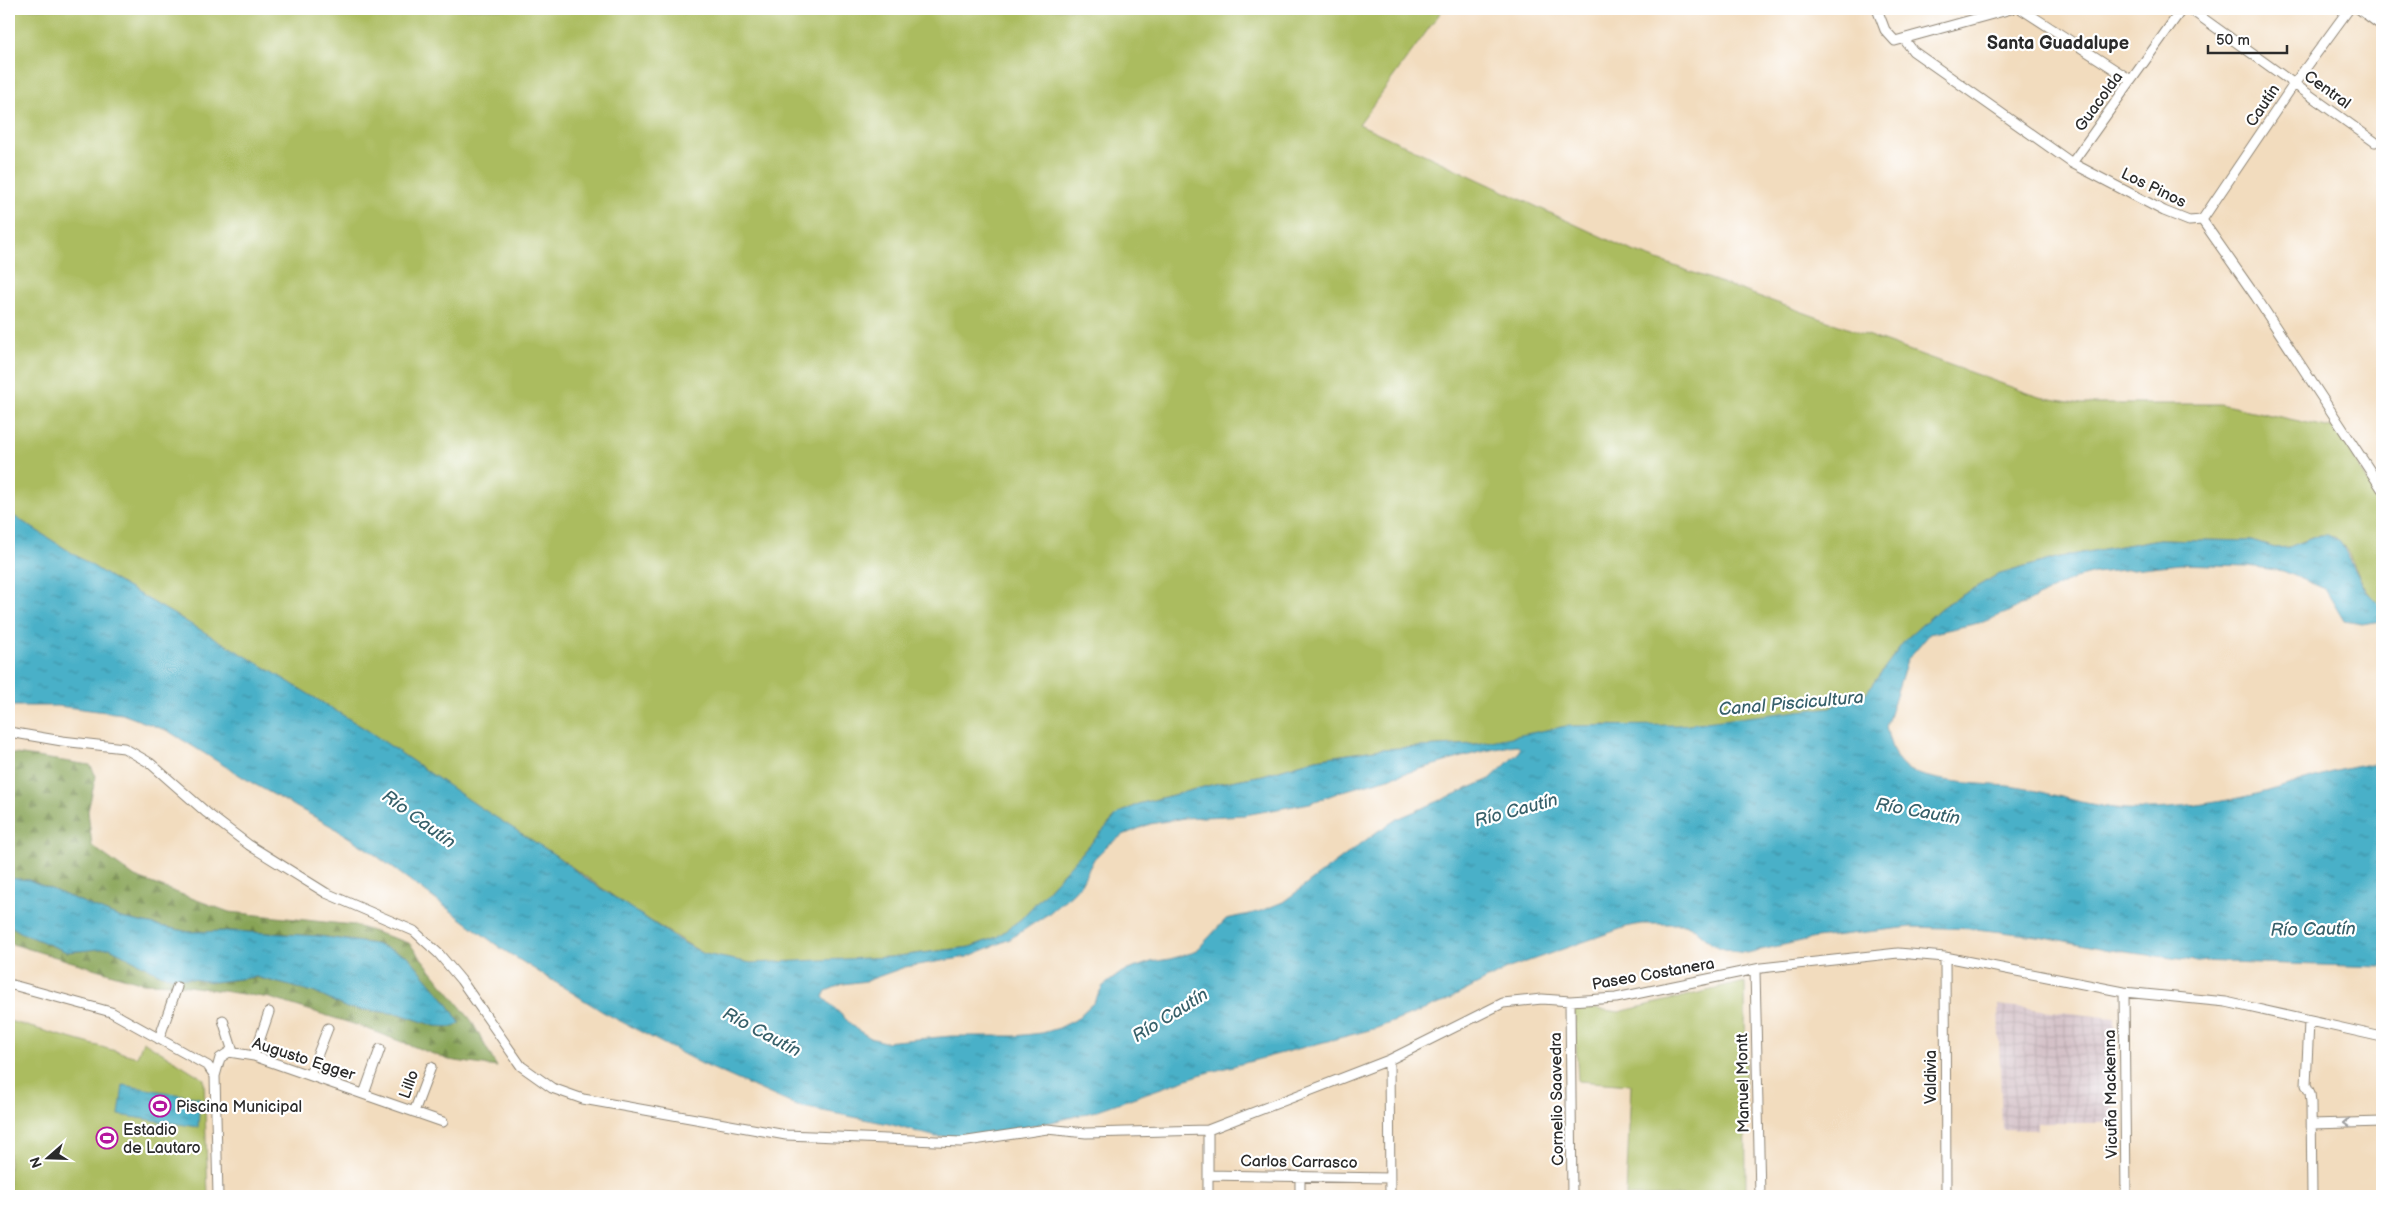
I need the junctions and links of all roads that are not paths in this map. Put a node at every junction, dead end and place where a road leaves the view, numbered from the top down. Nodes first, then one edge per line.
1 (1878, 9) edge
2 (2011, 9) edge
3 (2021, 9) edge
4 (2182, 9) edge
5 (2190, 9) edge
6 (2349, 9) edge
7 (2359, 9) edge
8 (2382, 26) edge
9 (1900, 40) junction
10 (2131, 80) junction
11 (2294, 84) junction
12 (2375, 142) dead end
13 (2072, 163) junction
14 (2202, 220) junction
15 (2382, 489) edge
16 (9, 732) edge
17 (1945, 957) junction
18 (1755, 970) junction
19 (9, 984) edge
20 (177, 988) dead end
21 (2124, 992) junction
22 (1570, 1001) junction
23 (269, 1012) dead end
24 (223, 1020) dead end
25 (2309, 1022) junction
26 (328, 1028) dead end
27 (2382, 1037) edge
28 (159, 1039) junction
29 (380, 1049) dead end
30 (233, 1052) junction
31 (254, 1056) junction
32 (1389, 1060) junction
33 (431, 1067) dead end
34 (310, 1074) junction
35 (215, 1076) junction
36 (364, 1094) junction
37 (414, 1112) junction
38 (443, 1122) dead end
39 (2382, 1122) edge
40 (2312, 1124) junction
41 (1208, 1130) junction
42 (1208, 1175) junction
43 (1300, 1176) junction
44 (1390, 1178) junction
45 (218, 1196) edge
46 (1208, 1196) edge
47 (1300, 1196) edge
48 (1390, 1196) edge
49 (1572, 1196) edge
50 (1760, 1196) edge
51 (1946, 1196) edge
52 (2126, 1196) edge
53 (2312, 1196) edge

1 - 9 street, Los Pinos
2 - 9 street
3 - 10 street
4 - 10 street, Guacolda
5 - 11 street, Central
6 - 11 street, Cautín
7 - 8 street
9 - 13 street, Los Pinos
10 - 13 street, Guacolda
11 - 12 street, Central
11 - 14 street, Cautín
13 - 14 street, Los Pinos
14 - 15 street, Los Pinos
16 - 41 street, Paseo Costanera
17 - 18 street, Paseo Costanera
17 - 21 street, Paseo Costanera
17 - 51 street, Valdivia
18 - 22 street, Paseo Costanera
18 - 50 street, Manuel Montt
19 - 28 street
20 - 28 street
21 - 25 street, Paseo Costanera
21 - 52 street, Vicuña Mackenna
22 - 32 street, Paseo Costanera
22 - 49 street, Cornelio Saavedra
23 - 31 street
24 - 30 street
25 - 27 street, Paseo Costanera
25 - 40 street
26 - 34 street
28 - 35 street
29 - 36 street
30 - 31 street, Augusto Egger
30 - 35 street, Augusto Egger
31 - 34 street, Augusto Egger
32 - 41 street, Paseo Costanera
32 - 44 street
33 - 37 street, Lillo
34 - 36 street, Augusto Egger
35 - 45 street
36 - 37 street, Augusto Egger
37 - 38 street, Augusto Egger
39 -> 40 street
40 - 53 street
41 - 42 street
42 - 43 street, Carlos Carrasco
42 - 46 street
43 - 44 street, Carlos Carrasco
43 - 47 street
44 - 48 street

